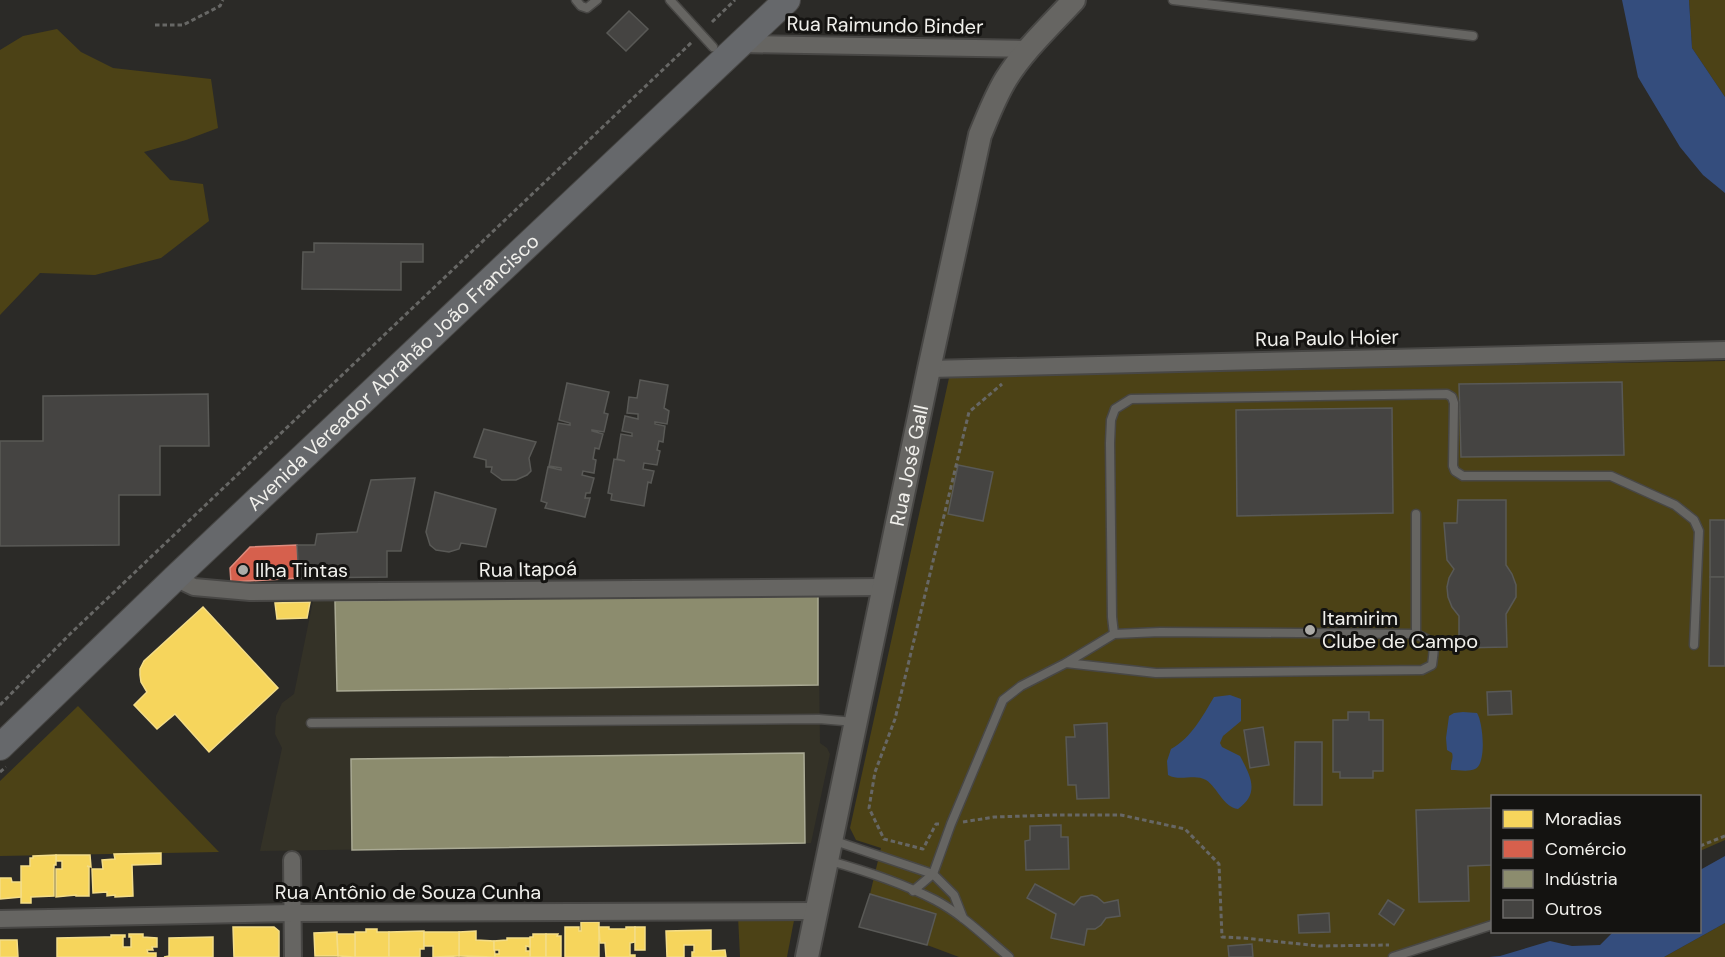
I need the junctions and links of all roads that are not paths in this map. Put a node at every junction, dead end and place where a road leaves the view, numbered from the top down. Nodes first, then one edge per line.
1 (576, 0) edge
2 (597, 0) edge
3 (670, 0) edge
4 (762, 0) edge
5 (787, 0) edge
6 (1074, 0) edge
7 (1173, 0) edge
8 (707, 36) junction
9 (1473, 36) dead end
10 (741, 44) junction
11 (1029, 49) junction
12 (1725, 350) edge
13 (929, 369) junction
14 (1416, 514) dead end
15 (175, 578) junction
16 (884, 586) junction
17 (1114, 634) junction
18 (1416, 634) junction
19 (1694, 645) dead end
20 (1066, 663) junction
21 (311, 723) dead end
22 (855, 723) junction
23 (0, 727) edge
24 (0, 747) edge
25 (829, 850) junction
26 (292, 861) dead end
27 (933, 874) junction
28 (913, 891) junction
29 (817, 911) junction
30 (292, 913) junction
31 (0, 919) edge
32 (963, 919) junction
33 (1491, 925) edge
34 (293, 957) edge
35 (807, 957) edge
36 (1010, 957) edge
37 (1393, 957) edge

1 - 2 lane
3 - 8 lane
4 - 8 main road, Avenida Vereador Abrahão João Francisco
5 - 10 main road, Avenida Vereador Abrahão João Francisco
6 - 11 main road, Rua José Gall
7 - 9 lane
8 - 23 main road, Avenida Vereador Abrahão João Francisco
10 - 11 street, Rua Raimundo Binder
10 - 15 main road, Avenida Vereador Abrahão João Francisco
11 - 13 main road, Rua José Gall
12 - 13 street, Rua Paulo Hoier
13 - 16 main road, Rua José Gall
14 - 18 lane
15 - 16 street, Rua Itapoá
15 - 24 main road, Avenida Vereador Abrahão João Francisco
16 - 22 main road, Rua José Gall
17 - 18 lane
17 - 19 lane
17 - 20 lane
18 - 20 lane
20 - 27 lane
21 - 22 lane
22 - 25 main road, Rua José Gall
25 - 27 lane
25 - 28 lane
25 - 29 main road, Rua José Gall
26 - 30 street
27 - 28 lane
27 - 32 lane
28 - 32 lane
29 - 30 street, Rua Antônio de Souza Cunha
29 - 35 main road, Rua José Gall
30 - 31 street, Rua Antônio de Souza Cunha
30 - 34 street
32 - 36 lane
33 - 37 lane

